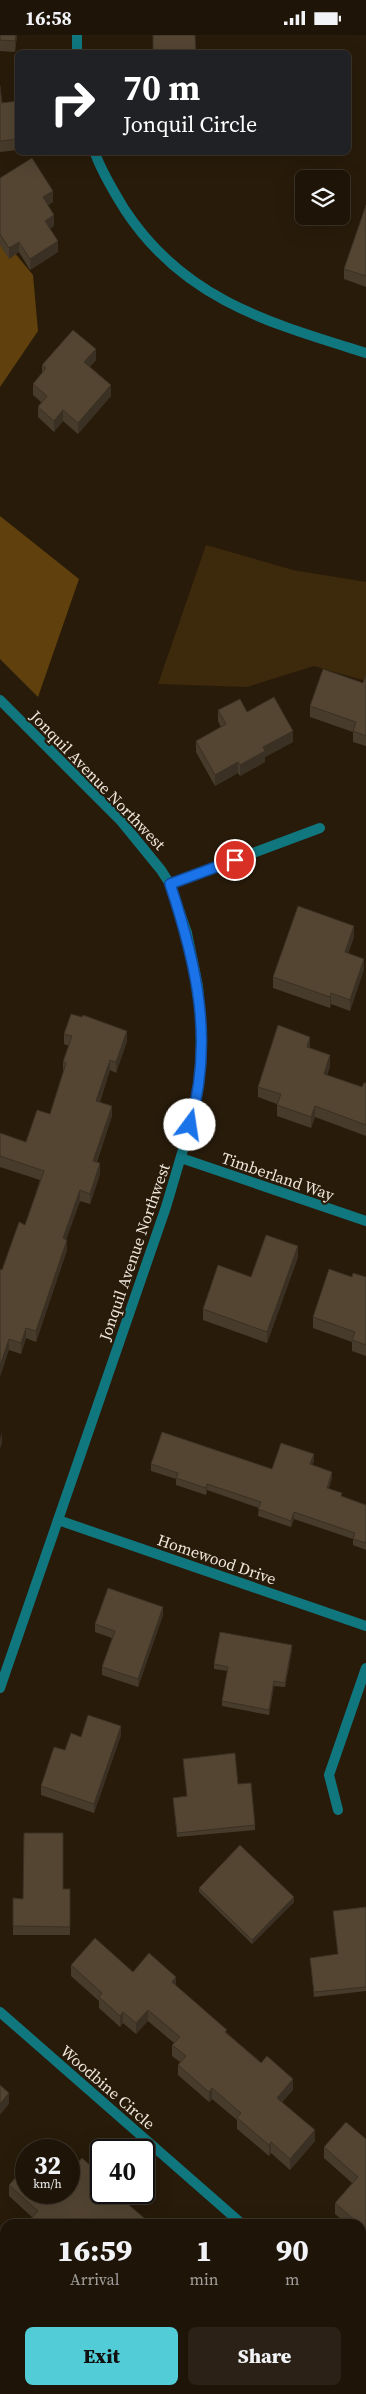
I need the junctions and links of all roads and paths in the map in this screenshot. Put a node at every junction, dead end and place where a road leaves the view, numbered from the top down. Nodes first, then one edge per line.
1 (77, 35) edge
2 (77, 50) edge
3 (96, 155) edge
4 (366, 353) edge
5 (0, 700) edge
6 (320, 828) dead end
7 (170, 884) junction
8 (181, 1158) junction
9 (366, 1221) edge
10 (58, 1520) junction
11 (366, 1626) edge
12 (366, 1668) edge
13 (0, 1688) edge
14 (338, 1810) dead end
15 (0, 2012) edge
16 (236, 2219) edge

1 - 2 street
3 - 4 street
5 - 7 street, Jonquil Avenue Northwest
6 - 7 street
7 - 8 street, Jonquil Avenue Northwest
8 - 9 street, Timberland Way
8 - 10 street, Jonquil Avenue Northwest
10 - 11 street, Homewood Drive
10 - 13 street, Jonquil Avenue Northwest
12 - 14 street
15 - 16 street, Woodbine Circle

